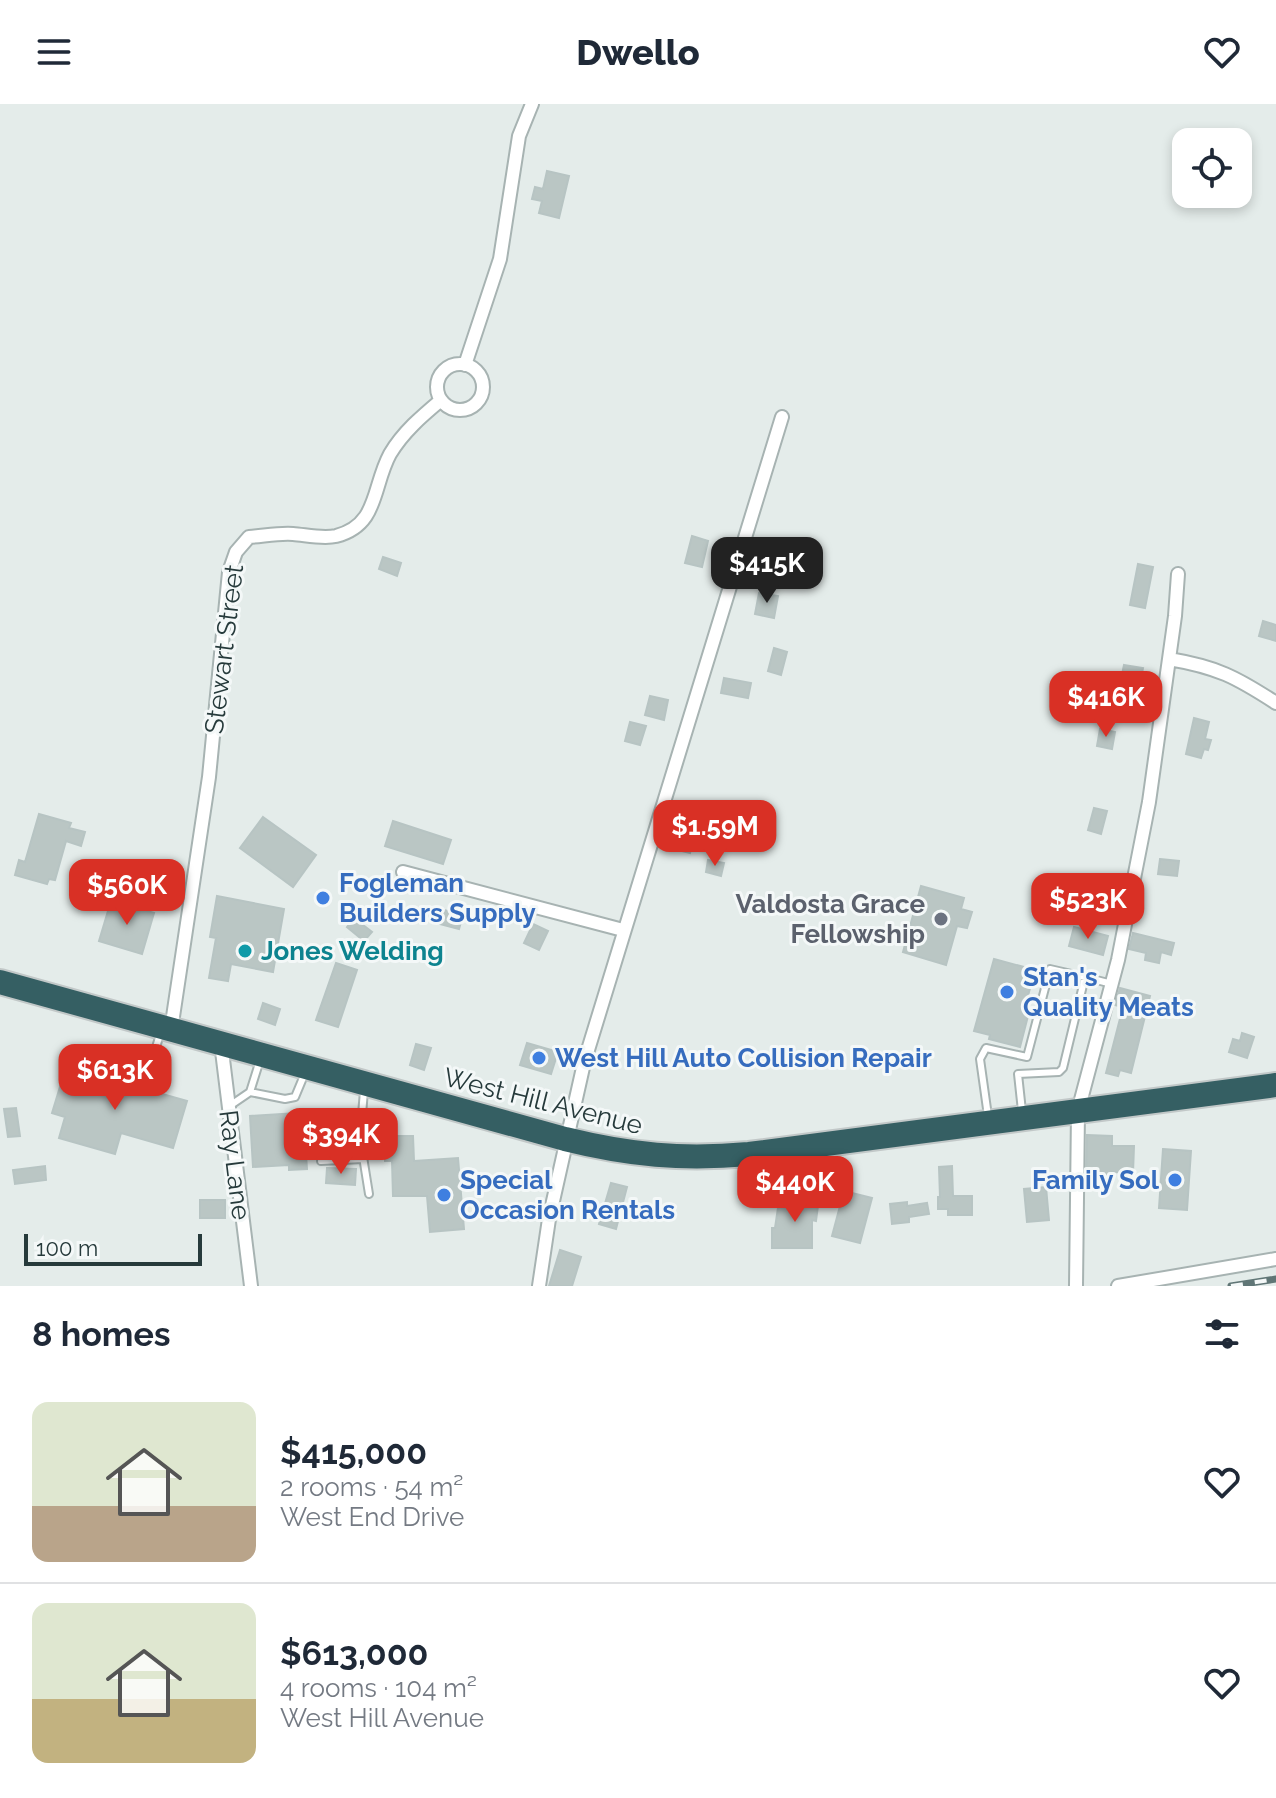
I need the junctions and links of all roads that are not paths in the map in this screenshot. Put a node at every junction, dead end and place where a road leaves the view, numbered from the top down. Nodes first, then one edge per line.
1 (532, 104) edge
2 (465, 365) junction
3 (441, 400) junction
4 (782, 417) dead end
5 (1178, 574) dead end
6 (1169, 659) junction
7 (1276, 703) edge
8 (403, 872) dead end
9 (623, 930) junction
10 (1085, 977) junction
11 (0, 982) edge
12 (1112, 984) junction
13 (166, 1029) junction
14 (221, 1043) junction
15 (262, 1055) junction
16 (1027, 1057) junction
17 (307, 1067) junction
18 (149, 1070) dead end
19 (1018, 1074) junction
20 (365, 1084) junction
21 (1276, 1085) edge
22 (250, 1092) junction
23 (228, 1107) junction
24 (1078, 1111) junction
25 (1023, 1118) junction
26 (989, 1123) junction
27 (565, 1139) junction
28 (363, 1159) junction
29 (321, 1161) dead end
30 (369, 1194) dead end
31 (1276, 1259) edge
32 (251, 1286) edge
33 (539, 1286) edge
34 (1076, 1286) edge
35 (1118, 1286) edge

1 - 2 street
2 - 3 street
2 - 3 street
3 - 13 street, Stewart Street
4 - 9 street
5 - 6 street
6 - 7 street
6 - 12 street
8 - 9 street
9 - 27 street
10 - 12 lane
10 - 16 lane
10 - 19 lane
11 - 13 highway, West Hill Avenue
12 - 24 street
13 - 14 highway, West Hill Avenue
13 - 18 lane
14 - 15 highway, West Hill Avenue
14 - 23 street, Ray Lane
15 - 17 highway, West Hill Avenue
15 - 22 lane
16 - 19 lane
16 - 26 lane
17 - 20 highway, West Hill Avenue
17 - 22 lane
19 - 25 lane
20 - 27 highway, West Hill Avenue
20 - 28 lane
21 - 24 highway, West Hill Avenue
22 - 23 lane
23 - 32 street, Ray Lane
24 - 25 highway, West Hill Avenue
24 - 34 street
25 - 26 highway, West Hill Avenue
26 - 27 highway, West Hill Avenue
27 - 33 street
28 - 29 lane
28 - 30 lane
31 - 35 street

